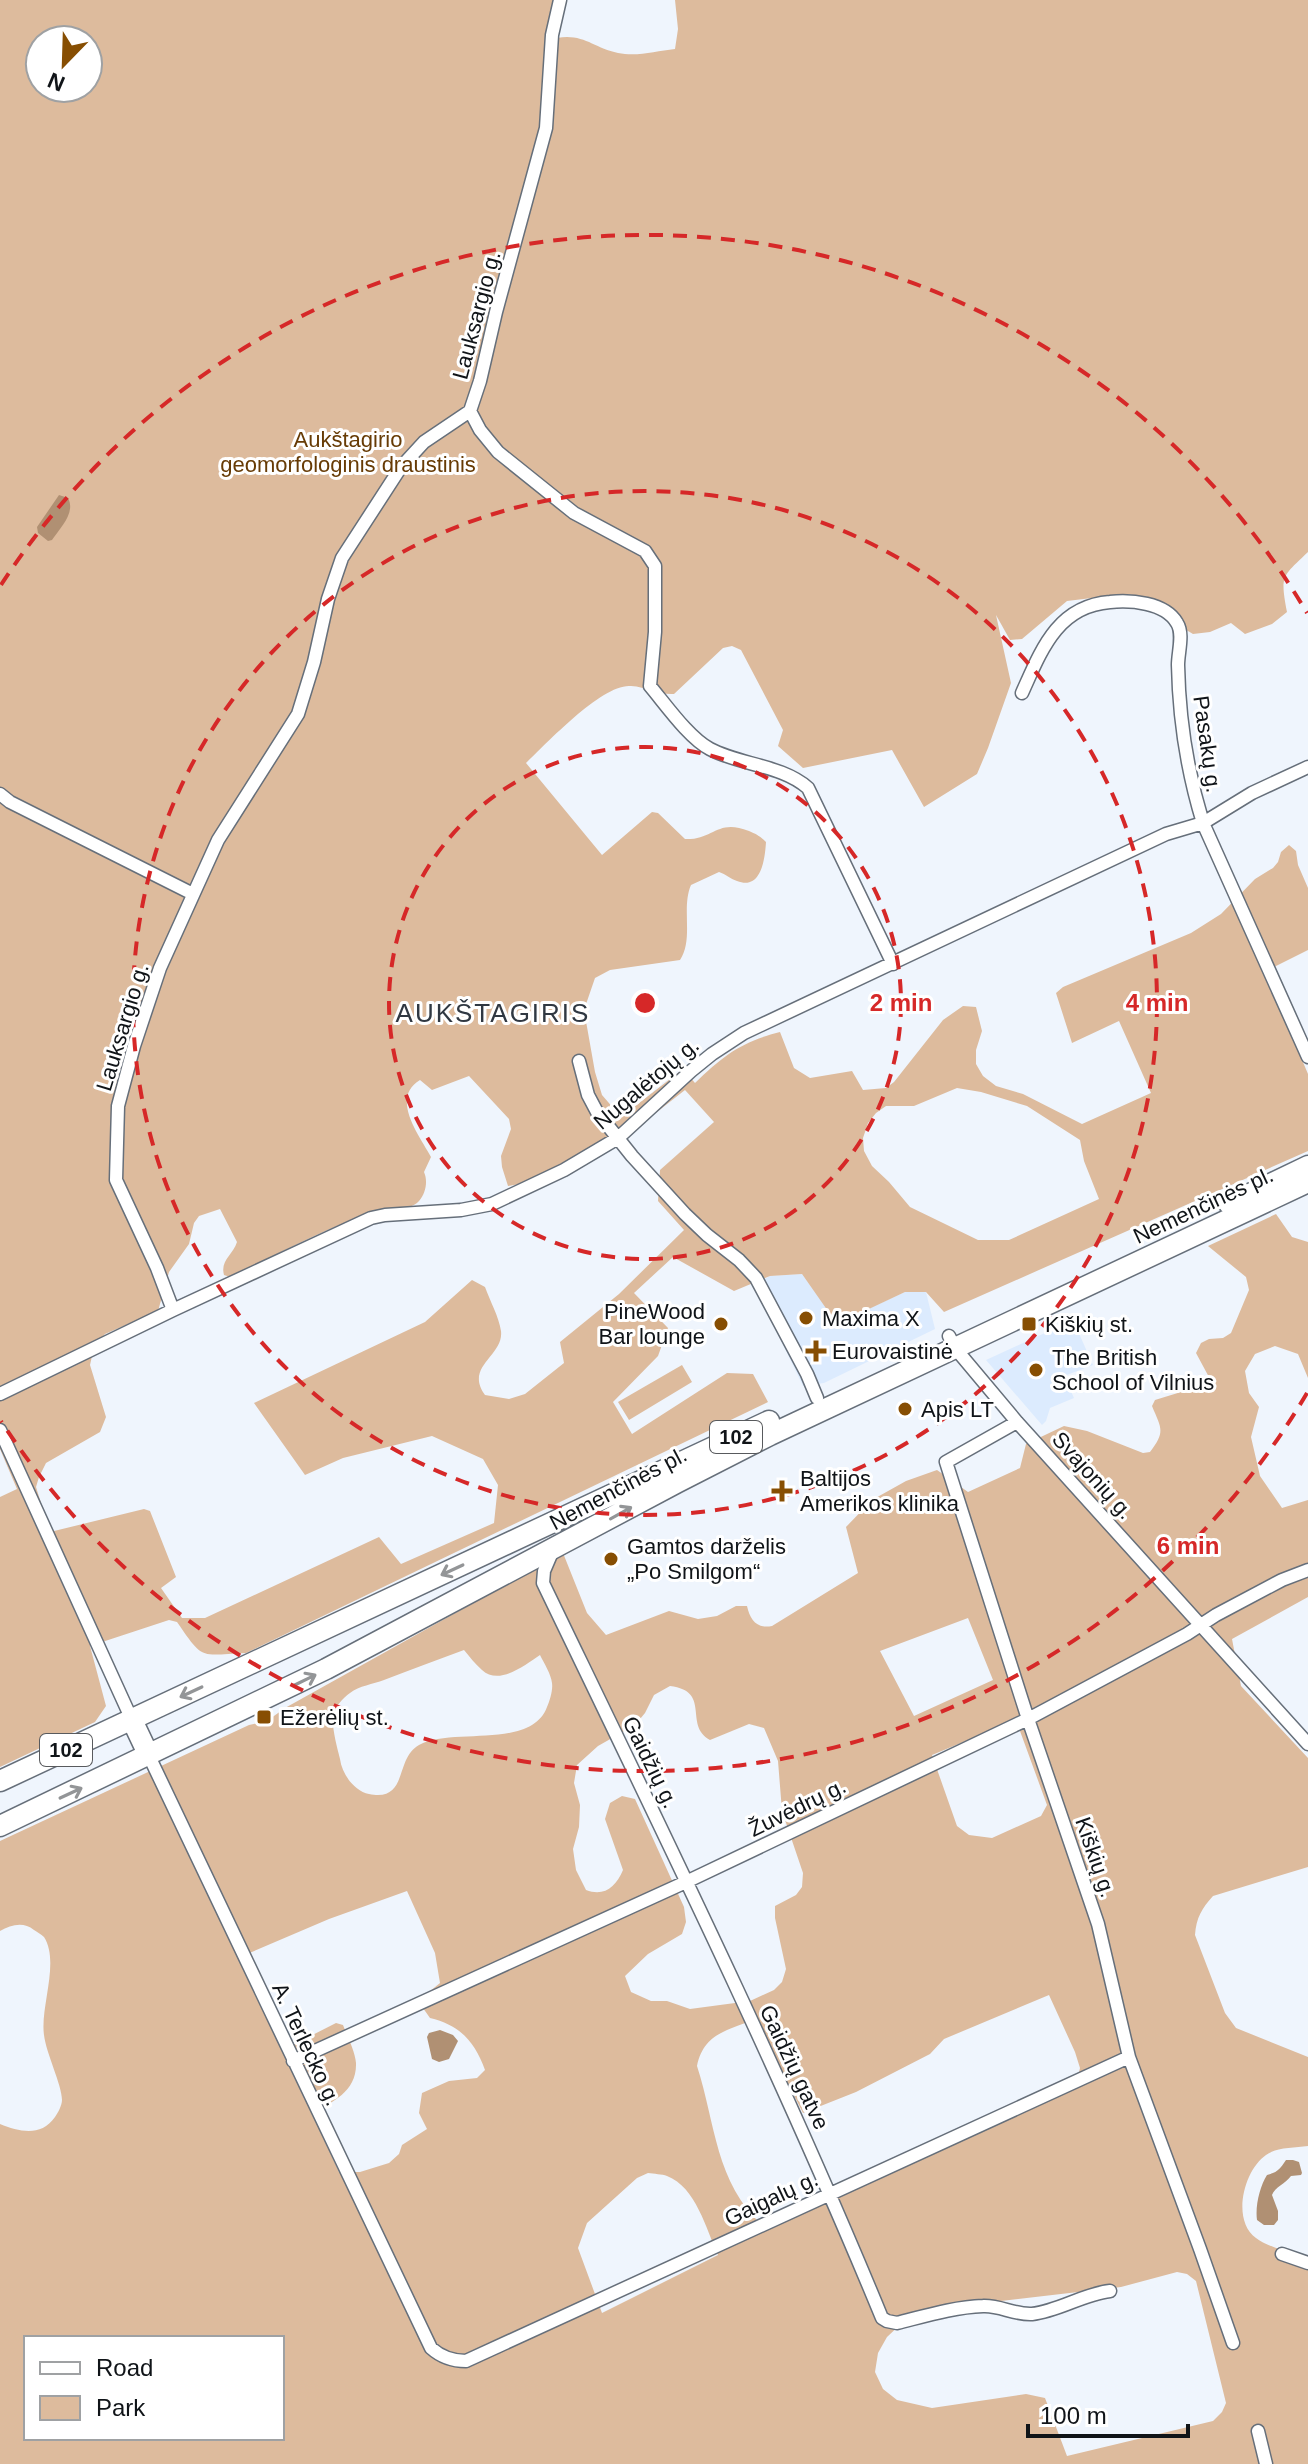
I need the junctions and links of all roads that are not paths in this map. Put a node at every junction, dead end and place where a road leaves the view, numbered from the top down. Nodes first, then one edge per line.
1 (560, 0) edge
2 (470, 411) junction
3 (1022, 693) dead end
4 (1308, 767) edge
5 (0, 794) edge
6 (1203, 823) junction
7 (193, 894) junction
8 (893, 964) junction
9 (1308, 1057) edge
10 (579, 1061) dead end
11 (618, 1138) junction
12 (1308, 1166) edge
13 (1308, 1182) edge
14 (173, 1310) junction
15 (952, 1342) junction
16 (0, 1394) edge
17 (817, 1398) junction
18 (1017, 1422) junction
19 (0, 1430) edge
20 (553, 1550) junction
21 (1308, 1570) edge
22 (512, 1571) junction
23 (543, 1583) junction
24 (1199, 1624) junction
25 (1028, 1719) junction
26 (132, 1720) junction
27 (1308, 1744) edge
28 (149, 1756) junction
29 (0, 1781) edge
30 (0, 1826) edge
31 (686, 1882) junction
32 (722, 1957) joint
33 (1129, 2057) junction
34 (293, 2061) junction
35 (830, 2193) junction
36 (1282, 2254) dead end
37 (1308, 2263) edge
38 (1110, 2291) dead end
39 (1233, 2343) dead end
40 (431, 2348) joint
41 (1258, 2431) dead end
42 (1266, 2464) edge

1 - 2 street, Lauksargio g.
2 - 7 street, Lauksargio g.
2 - 8 street
3 - 6 street, Pasakų g.
4 - 6 street, Nugalėtojų g.
5 - 7 street
6 - 8 street, Nugalėtojų g.
6 - 9 street, Pasakų g.
7 - 14 street, Lauksargio g.
8 - 11 street, Nugalėtojų g.
10 - 11 street
11 - 14 street, Nugalėtojų g.
11 - 17 street
12 - 15 main road, Nemenčinės pl. / 102
13 - 15 main road, Nemenčinės pl. / 102
14 - 16 street, Nugalėtojų g.
15 - 17 main road, Nemenčinės pl. / 102
15 - 18 street, Svajonių g.
20 -> 15 main road, Nemenčinės pl. / 102
17 -> 26 main road, Nemenčinės pl. / 102
18 - 24 street, Svajonių g.
18 - 25 street, Kiškių g.
19 - 26 street
20 - 22 main road, Nemenčinės pl. / 102
20 - 23 street
21 - 24 street, Žuvėdrų g.
22 - 23 street
28 -> 22 main road, Nemenčinės pl. / 102
23 - 31 street, Gaidžių g.
24 - 25 street, Žuvėdrų g.
24 - 27 street, Svajonių g.
25 - 31 street, Žuvėdrų g.
25 - 33 street, Kiškių g.
26 - 28 main road
26 - 29 main road, Nemenčinės pl. / 102
30 -> 28 main road, Nemenčinės pl. / 102
28 - 34 street, A. Terlecko g.
31 - 32 street, Gaidžių g.
31 - 34 street, Žuvėdrų g.
32 - 35 street, Gaidžių gatve
33 - 35 street, Gaigalų g.
33 - 39 street, Kiškių g.
34 - 40 street, A. Terlecko g.
35 - 38 street, Gaidžių gatve
35 - 40 street, Gaigalų g.
36 - 37 street
41 - 42 street

